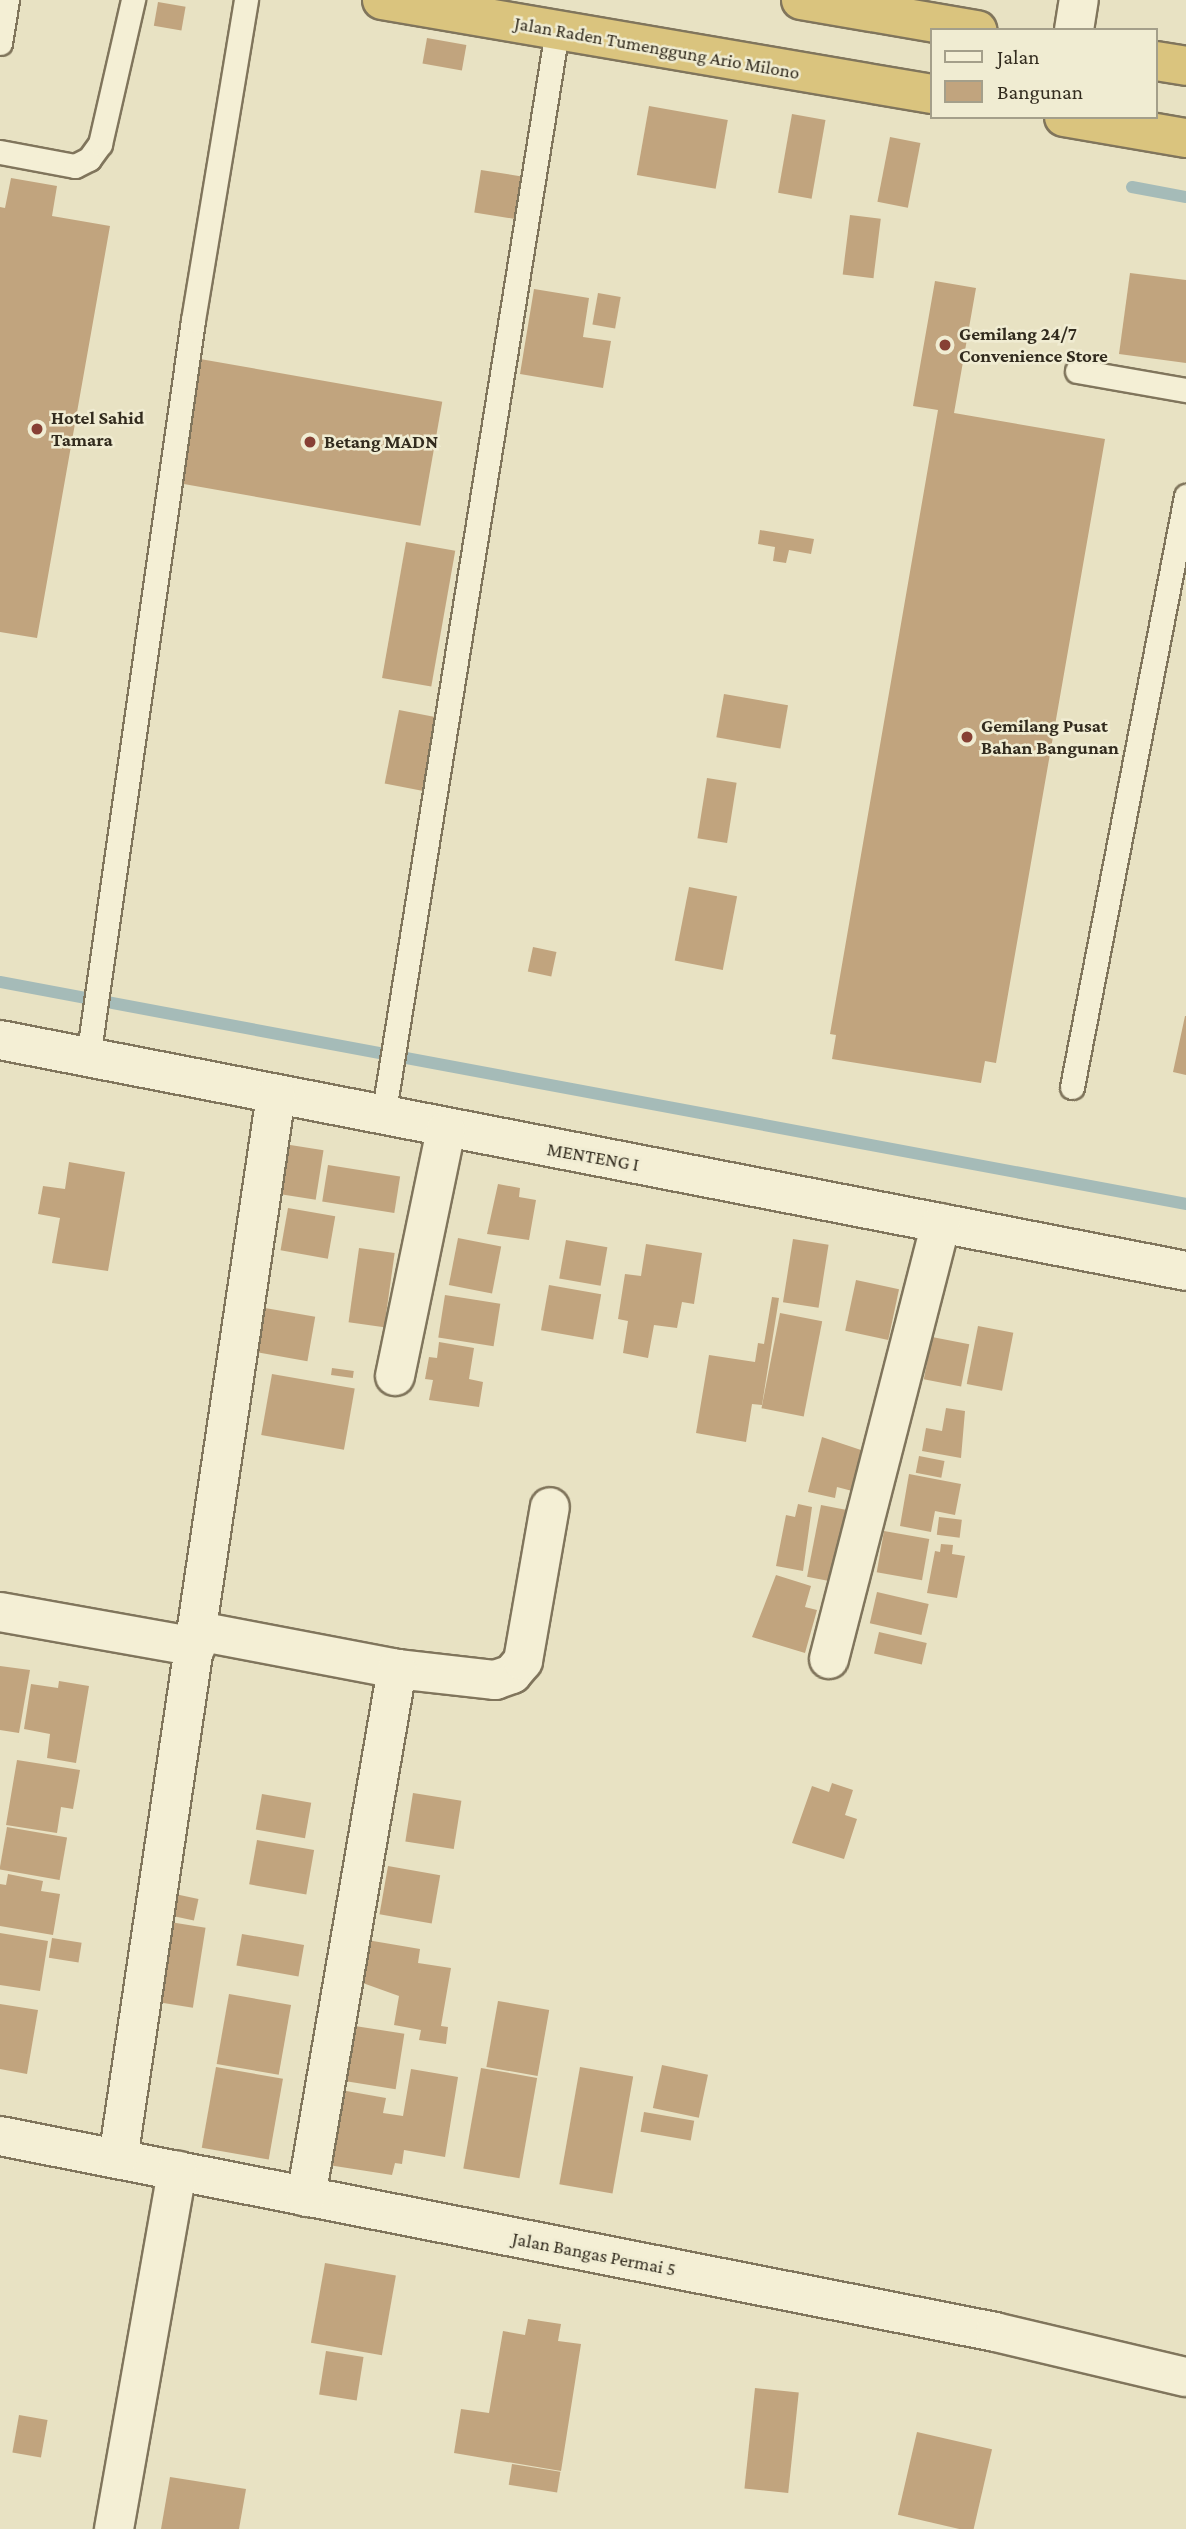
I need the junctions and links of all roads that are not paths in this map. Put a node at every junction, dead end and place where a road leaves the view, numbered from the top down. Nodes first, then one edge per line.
1 (7, 0) edge
2 (133, 0) edge
3 (246, 0) edge
4 (382, 0) edge
5 (802, 0) edge
6 (1079, 0) edge
7 (905, 9) edge
8 (970, 28) edge
9 (1074, 28) edge
10 (557, 31) junction
11 (0, 43) edge
12 (1158, 61) edge
13 (1186, 66) edge
14 (930, 94) edge
15 (1076, 119) edge
16 (1186, 138) edge
17 (0, 152) edge
18 (1077, 371) dead end
19 (1186, 390) edge
20 (1186, 496) edge
21 (0, 1040) edge
22 (91, 1040) junction
23 (1072, 1087) dead end
24 (276, 1096) junction
25 (383, 1117) junction
26 (446, 1130) junction
27 (941, 1223) junction
28 (1186, 1270) edge
29 (395, 1376) dead end
30 (550, 1507) dead end
31 (0, 1612) edge
32 (197, 1639) junction
33 (829, 1659) dead end
34 (397, 1669) junction
35 (0, 2136) edge
36 (118, 2159) junction
37 (177, 2171) junction
38 (306, 2197) junction
39 (1186, 2377) edge
40 (114, 2529) edge

1 - 11 lane
2 - 17 lane
3 - 22 lane
4 - 10 highway, Jalan Raden Tumenggung Ario Milono
5 - 7 highway
6 - 9 street
7 - 8 highway
10 - 14 highway, Jalan Raden Tumenggung Ario Milono
10 - 25 lane
12 - 13 highway
15 - 16 highway
18 - 19 lane
20 - 23 lane
21 - 22 street, MENTENG I
22 - 24 street, MENTENG I
24 - 25 street, MENTENG I
24 - 32 street
25 - 26 street, MENTENG I
26 - 27 street, MENTENG I
26 - 29 street
27 - 28 street, MENTENG I
27 - 33 street
30 - 34 street
31 - 32 street
32 - 34 street
32 - 36 street
34 - 38 street
35 - 36 street, Jalan Bangas Permai 5
36 - 37 street, Jalan Bangas Permai 5
37 - 38 street, Jalan Bangas Permai 5
37 - 40 street
38 - 39 street, Jalan Bangas Permai 5

